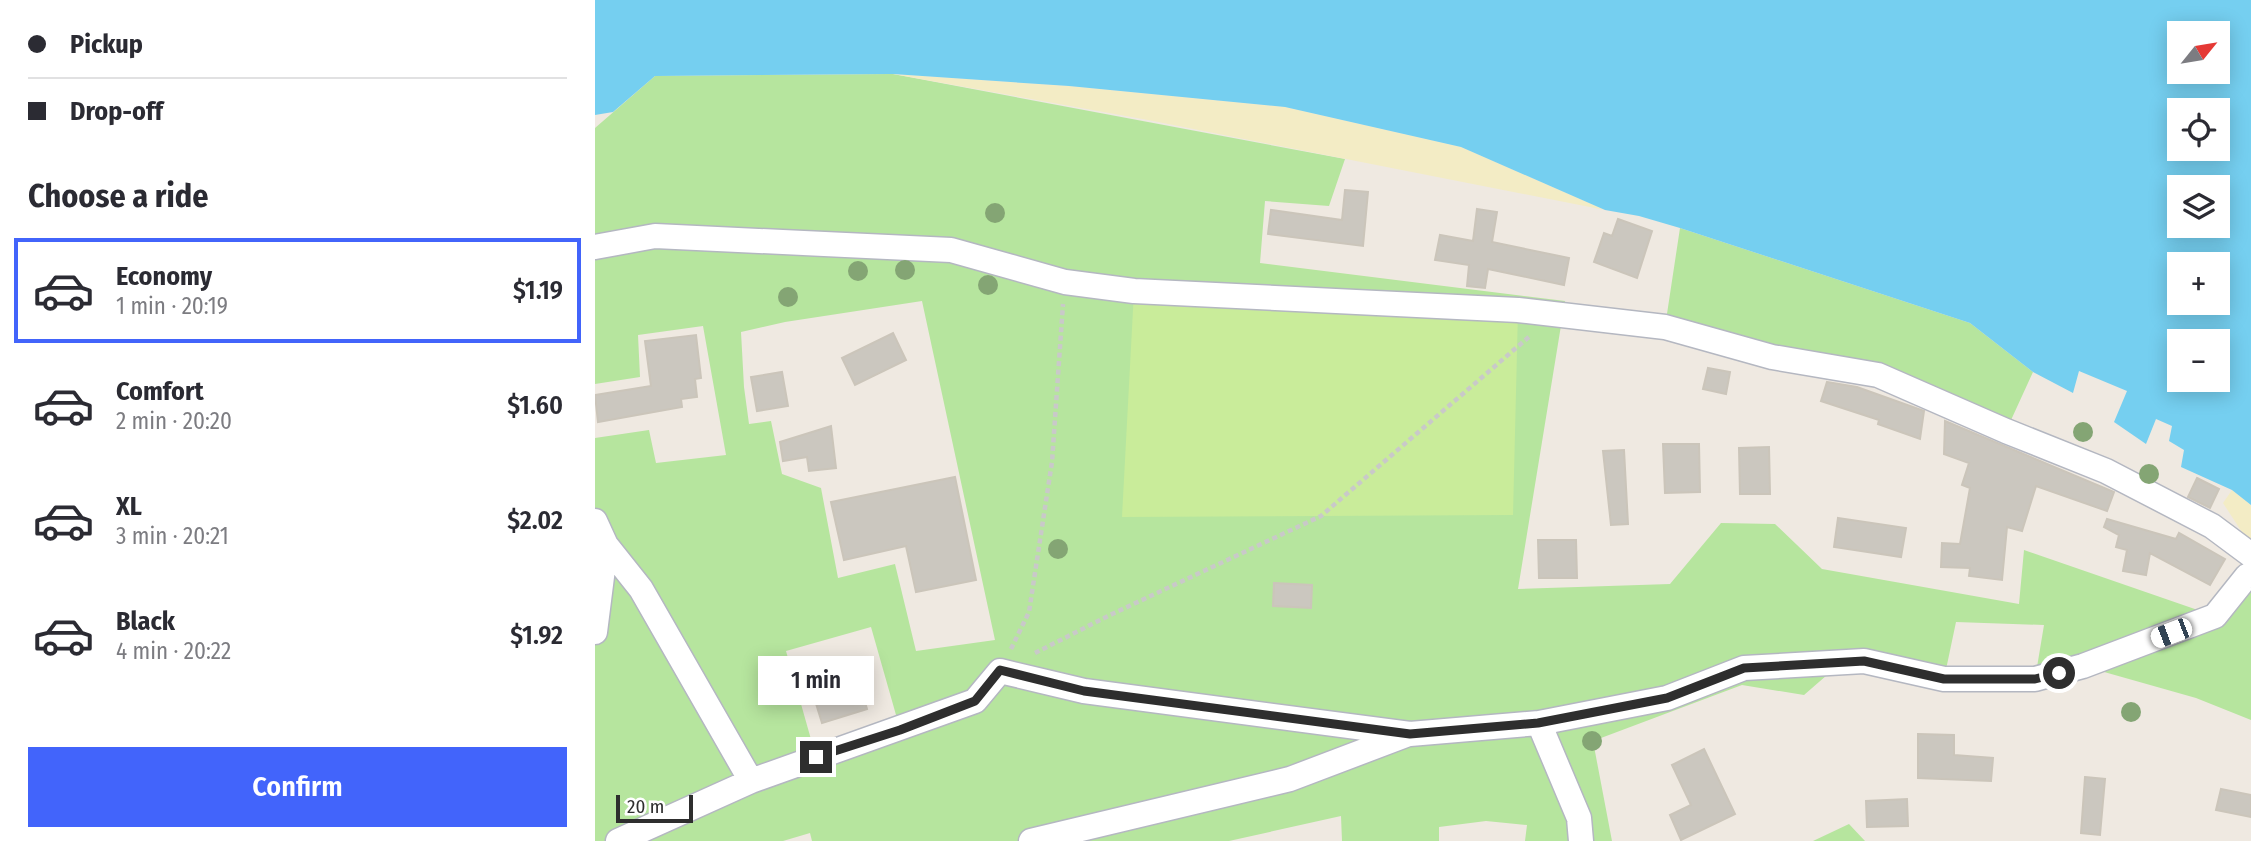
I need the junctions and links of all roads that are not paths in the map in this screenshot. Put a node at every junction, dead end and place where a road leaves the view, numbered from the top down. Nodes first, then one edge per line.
1 (595, 247) edge
2 (595, 521) edge
3 (606, 545) junction
4 (2251, 555) edge
5 (2251, 575) edge
6 (595, 632) edge
7 (1538, 723) junction
8 (1410, 734) junction
9 (751, 781) junction
10 (618, 841) edge
11 (1031, 841) edge
12 (1581, 841) edge

1 - 4 street
2 - 3 street
3 - 6 street
3 - 9 street
5 - 7 street
7 - 8 street
7 - 12 street
8 - 9 street
8 - 11 street
9 - 10 street

